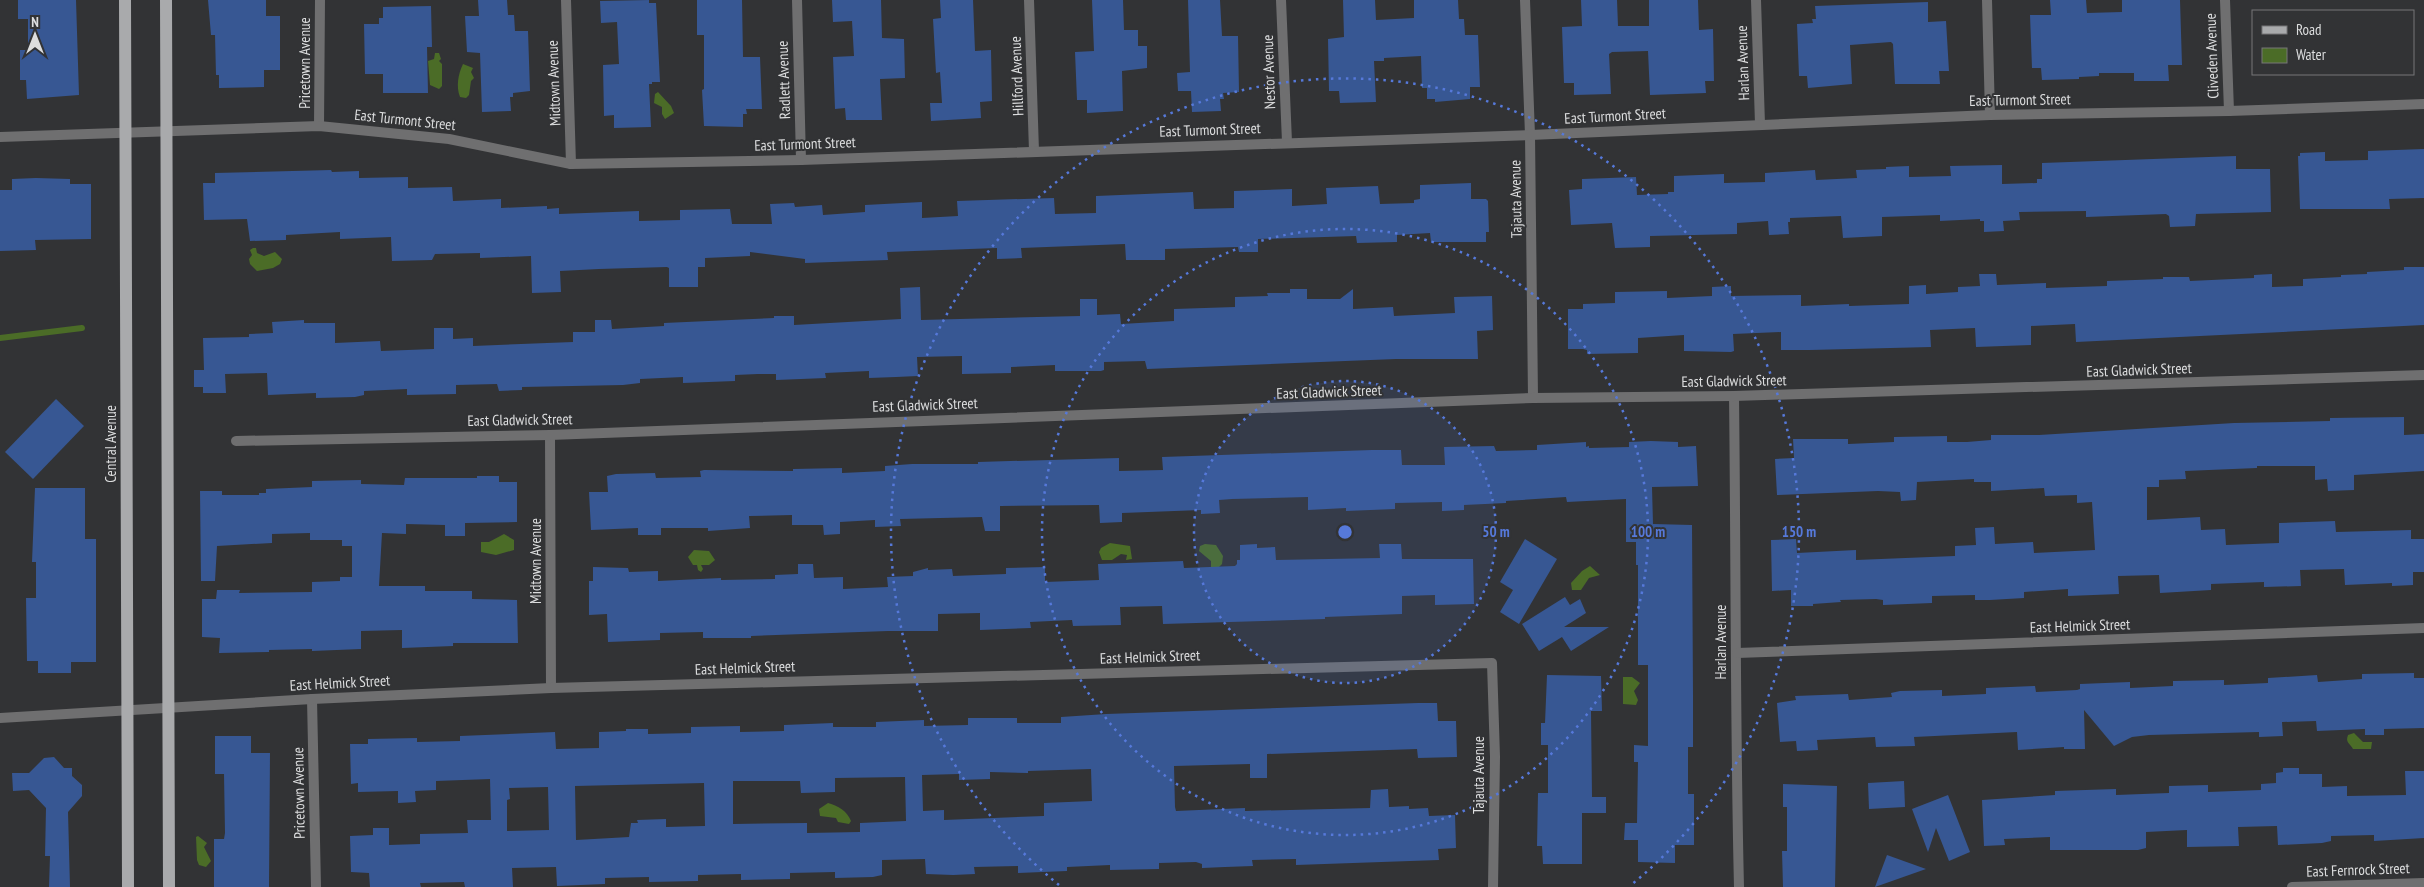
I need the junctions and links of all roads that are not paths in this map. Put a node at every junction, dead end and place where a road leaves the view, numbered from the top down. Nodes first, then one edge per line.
1 (125, 0) edge
2 (166, 0) edge
3 (320, 0) edge
4 (566, 0) edge
5 (796, 0) edge
6 (1030, 0) edge
7 (1281, 0) edge
8 (1525, 0) edge
9 (1756, 0) edge
10 (1987, 0) edge
11 (2225, 0) edge
12 (2424, 104) edge
13 (2229, 111) junction
14 (1990, 115) junction
15 (1760, 124) junction
16 (319, 126) junction
17 (167, 130) junction
18 (125, 132) junction
19 (1530, 135) junction
20 (0, 137) edge
21 (1286, 142) junction
22 (1034, 151) junction
23 (802, 160) junction
24 (571, 164) junction
25 (2424, 375) edge
26 (1734, 396) junction
27 (1533, 398) junction
28 (550, 435) junction
29 (236, 440) dead end
30 (2424, 628) edge
31 (1737, 653) junction
32 (1492, 663) joint
33 (551, 688) junction
34 (312, 699) junction
35 (168, 708) junction
36 (128, 711) junction
37 (0, 718) edge
38 (2424, 883) edge
39 (128, 887) edge
40 (169, 887) edge
41 (316, 887) edge
42 (1493, 887) edge
43 (1739, 887) edge
44 (2292, 887) edge

1 - 18 main road, Central Avenue
2 - 17 main road
3 - 16 street, Pricetown Avenue
4 - 24 street, Midtown Avenue
5 - 23 street, Radlett Avenue
6 - 22 street, Hillford Avenue
7 - 21 street, Nestor Avenue
8 - 19 street, Tajauta Avenue
9 - 15 street, Harlan Avenue
10 - 14 street
11 - 13 street, Cliveden Avenue
12 - 13 street, East Turmont Street
13 - 14 street, East Turmont Street
14 - 15 street, East Turmont Street
15 - 19 street, East Turmont Street
16 - 17 street, East Turmont Street
16 - 24 street, East Turmont Street
17 - 18 street, East Turmont Street
17 - 35 main road
18 - 20 street, East Turmont Street
18 - 36 main road, Central Avenue
19 - 21 street, East Turmont Street
19 - 27 street, Tajauta Avenue
21 - 22 street, East Turmont Street
22 - 23 street, East Turmont Street
23 - 24 street, East Turmont Street
25 - 26 street, East Gladwick Street
26 - 27 street, East Gladwick Street
26 - 31 street, Harlan Avenue
27 - 28 street, East Gladwick Street
28 - 29 street, East Gladwick Street
28 - 33 street, Midtown Avenue
30 - 31 street, East Helmick Street
31 - 43 street, Harlan Avenue
32 - 33 street, East Helmick Street
32 - 42 street, Tajauta Avenue
33 - 34 street, East Helmick Street
34 - 35 street, East Helmick Street
34 - 41 street, Pricetown Avenue
35 - 36 street, East Helmick Street
35 - 40 main road
36 - 37 street, East Helmick Street
36 - 39 main road, Central Avenue
38 - 44 street, East Fernrock Street

